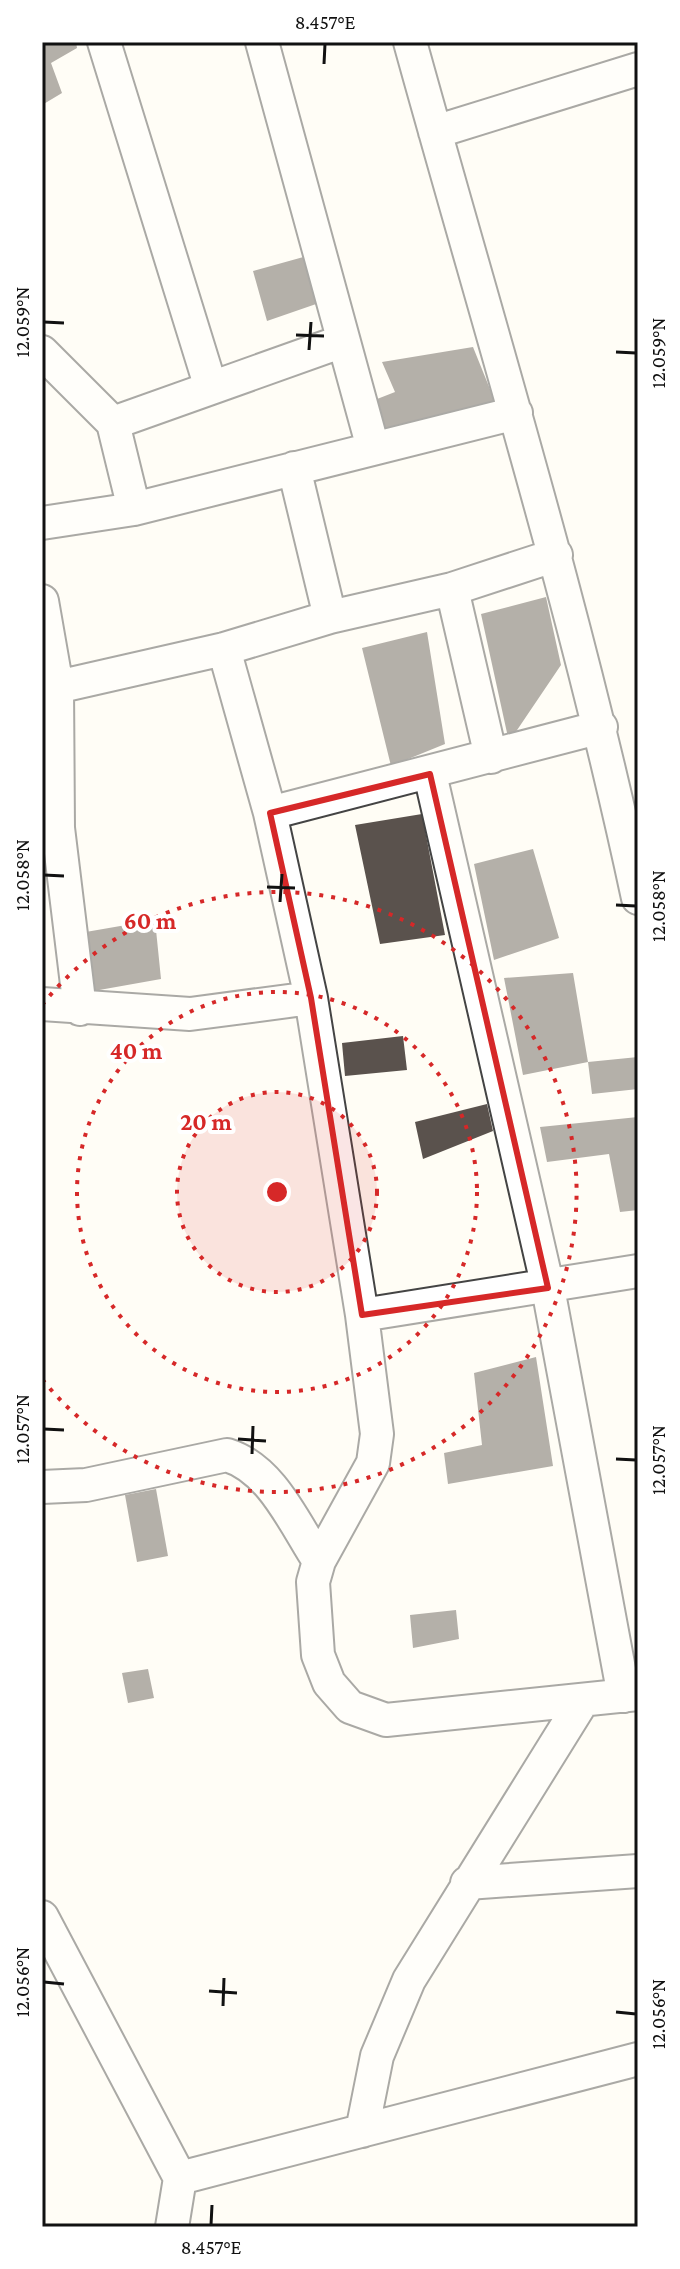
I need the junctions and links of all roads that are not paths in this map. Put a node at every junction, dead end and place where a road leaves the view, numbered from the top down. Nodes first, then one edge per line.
1 (104, 42) edge
2 (262, 42) edge
3 (410, 42) edge
4 (638, 69) edge
5 (435, 132) junction
6 (343, 341) junction
7 (42, 352) edge
8 (211, 388) junction
9 (516, 413) junction
10 (113, 423) junction
11 (373, 448) junction
12 (294, 468) junction
13 (134, 509) junction
14 (42, 523) edge
15 (556, 555) junction
16 (452, 589) junction
17 (42, 601) edge
18 (330, 617) junction
19 (224, 649) junction
20 (57, 687) junction
21 (601, 727) junction
22 (491, 757) junction
23 (430, 774) junction
24 (270, 813) junction
25 (638, 898) edge
26 (311, 998) junction
27 (42, 1004) edge
28 (80, 1009) junction
29 (638, 1271) edge
30 (548, 1288) junction
31 (362, 1315) junction
32 (42, 1487) edge
33 (319, 1561) junction
34 (631, 1695) edge
35 (583, 1700) junction
36 (638, 1871) edge
37 (467, 1883) junction
38 (42, 1917) edge
39 (638, 2059) edge
40 (362, 2131) junction
41 (180, 2178) junction
42 (172, 2227) edge

1 - 8 street
2 - 6 street
3 - 5 street
4 - 5 street
5 - 9 street
6 - 8 street
6 - 11 street
7 - 10 street
8 - 10 street
9 - 11 street
9 - 15 street
10 - 13 street
11 - 12 street
12 - 13 street
12 - 18 street
13 - 14 street
15 - 16 street
15 - 21 street
16 - 18 street
16 - 22 street
17 - 20 street
18 - 19 street
19 - 20 street
19 - 24 street
20 - 28 street
21 - 22 street
21 - 25 street
22 - 23 street
23 - 24 street
23 - 30 street
24 - 26 street
26 - 28 street
26 - 31 street
27 - 28 street
29 - 30 street
30 - 31 street
30 - 34 street
31 - 33 street
32 - 33 street
33 - 35 street
34 - 35 street
35 - 37 street
36 - 37 street
37 - 40 street
38 - 41 street
39 - 40 street
40 - 41 street
41 - 42 street

